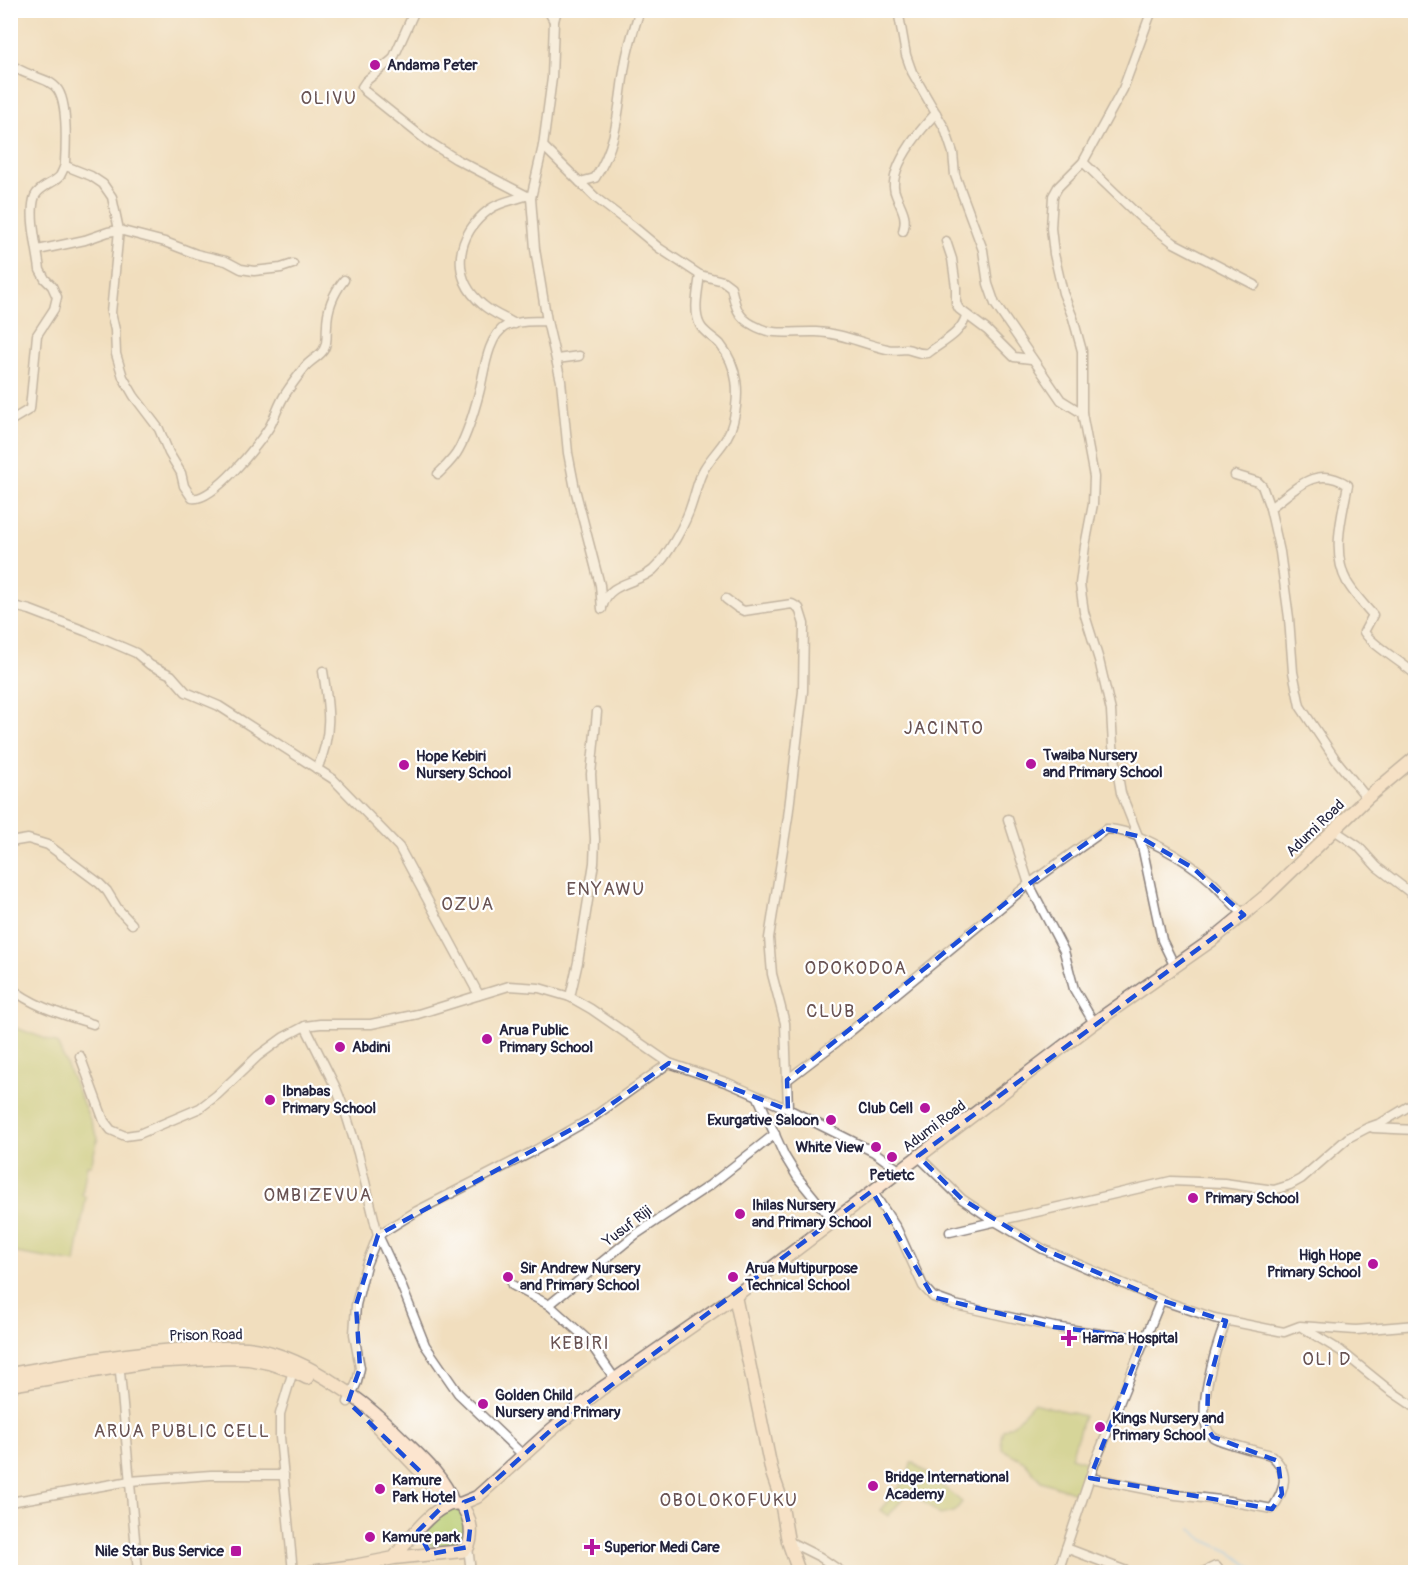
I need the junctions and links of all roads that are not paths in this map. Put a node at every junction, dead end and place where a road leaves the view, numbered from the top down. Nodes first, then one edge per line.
1 (415, 10) edge
2 (548, 10) edge
3 (557, 10) edge
4 (640, 10) edge
5 (898, 10) edge
6 (1152, 11) edge
7 (554, 21) junction
8 (10, 63) edge
9 (936, 113) junction
10 (543, 146) junction
11 (1083, 162) junction
12 (66, 166) junction
13 (580, 182) junction
14 (528, 197) junction
15 (120, 230) junction
16 (903, 231) dead end
17 (946, 241) dead end
18 (38, 250) junction
19 (293, 264) dead end
20 (700, 275) junction
21 (344, 280) dead end
22 (1255, 285) dead end
23 (966, 316) junction
24 (547, 321) junction
25 (515, 324) junction
26 (579, 356) dead end
27 (557, 359) junction
28 (1031, 359) junction
29 (1082, 413) junction
30 (10, 421) edge
31 (438, 474) dead end
32 (1235, 475) dead end
33 (1270, 508) junction
34 (726, 599) dead end
35 (10, 605) edge
36 (323, 671) dead end
37 (1416, 675) edge
38 (597, 712) dead end
39 (1416, 757) edge
40 (317, 769) junction
41 (1367, 798) junction
42 (1008, 819) dead end
43 (1334, 830) junction
44 (1137, 836) junction
45 (10, 842) edge
46 (1029, 884) junction
47 (1416, 897) edge
48 (1244, 915) junction
49 (132, 924) dead end
50 (1175, 967) junction
51 (10, 987) edge
52 (479, 995) junction
53 (570, 998) junction
54 (1094, 1023) junction
55 (93, 1024) dead end
56 (305, 1026) junction
57 (80, 1056) dead end
58 (669, 1063) junction
59 (787, 1080) junction
60 (758, 1096) junction
61 (1416, 1102) edge
62 (788, 1109) junction
63 (1367, 1128) junction
64 (1416, 1130) edge
65 (775, 1134) junction
66 (918, 1156) junction
67 (899, 1170) junction
68 (872, 1191) junction
69 (833, 1221) junction
70 (993, 1221) junction
71 (950, 1232) dead end
72 (378, 1235) junction
73 (512, 1285) dead end
74 (735, 1296) junction
75 (1161, 1300) junction
76 (549, 1305) junction
77 (1226, 1321) junction
78 (1416, 1325) edge
79 (1300, 1326) junction
80 (1144, 1338) junction
81 (119, 1360) junction
82 (293, 1371) junction
83 (10, 1374) edge
84 (615, 1379) junction
85 (10, 1385) edge
86 (349, 1399) junction
87 (1416, 1408) edge
88 (523, 1455) junction
89 (284, 1475) junction
90 (1090, 1478) junction
91 (130, 1481) junction
92 (10, 1502) edge
93 (456, 1507) junction
94 (418, 1531) junction
95 (788, 1541) junction
96 (468, 1547) junction
97 (1066, 1548) junction
98 (430, 1554) junction
99 (394, 1558) junction
100 (354, 1569) edge
101 (138, 1572) edge
102 (293, 1572) edge
103 (310, 1572) edge
104 (471, 1572) edge
105 (799, 1572) edge
106 (842, 1572) edge
107 (1058, 1572) edge
108 (1129, 1572) edge
109 (1203, 1572) edge
110 (1221, 1572) edge

1 - 14 street
2 - 7 street
3 - 7 street
4 - 13 street
5 - 9 street
6 - 11 street
7 - 10 street
8 - 12 street
9 - 16 street
9 - 28 street
10 - 13 street
10 - 14 street
11 - 22 street
11 - 29 street
12 - 15 street
12 - 18 street
13 - 20 street
14 - 24 street
14 - 25 street
15 - 18 street
15 - 19 street
15 - 21 street
17 - 23 street
18 - 30 street
20 - 23 street
20 - 27 street
23 - 28 street
24 - 25 street
24 - 27 street
25 - 31 street
26 - 27 street
28 - 29 street
29 - 44 street
32 - 33 street
33 - 37 street
33 - 41 street
34 - 59 street
35 - 40 street
36 - 40 street
38 - 53 street
39 - 41 main road, Adumi Road
40 - 52 street
41 - 43 main road, Adumi Road
42 - 46 street
43 - 47 street
43 - 48 main road, Adumi Road
44 - 46 street
44 - 48 street
44 - 50 street
45 - 49 street
46 - 54 street
46 - 59 street
48 - 50 main road, Adumi Road
50 - 54 main road, Adumi Road
51 - 55 street
52 - 53 street
52 - 56 street
53 - 58 street
54 - 66 main road, Adumi Road
56 - 57 street
56 - 72 street
58 - 60 street
58 - 72 street
59 - 62 street
60 - 62 street
60 - 65 street
61 - 63 street
62 - 67 street
63 - 64 street
63 - 70 street
65 - 69 street
65 - 76 street, Yusuf Riji
66 - 67 main road, Adumi Road
66 - 70 street
67 - 68 main road, Adumi Road
68 - 69 main road, Adumi Road
68 - 80 street
69 - 74 main road, Adumi Road
70 - 71 street
70 - 75 street
72 - 86 street
72 - 88 street
73 - 76 street
74 - 84 main road, Adumi Road
74 - 95 main road
75 - 77 street
75 - 80 street
76 - 84 street
77 - 79 street
77 - 90 street
78 - 79 street
79 - 87 street
80 - 90 street
81 - 82 main road, Prison Road
81 - 83 main road, Prison Road
81 - 85 main road, Prison Road
81 - 86 main road, Prison Road
81 - 91 street
82 - 86 main road, Prison Road
82 - 89 street
84 - 88 main road, Adumi Road
86 - 93 main road, Prison Road
88 - 93 main road, Adumi Road
89 - 91 street
89 - 102 street
90 - 97 street
91 - 92 street
91 - 101 street
93 - 94 main road, Adumi Road
93 - 96 main road
94 - 98 main road
94 - 99 main road, Adumi Road
95 - 105 main road
95 - 106 street
96 - 98 main road
96 - 104 street
97 - 107 street
97 - 108 street
98 - 99 main road
99 - 100 main road
100 - 103 main road
109 - 110 street

